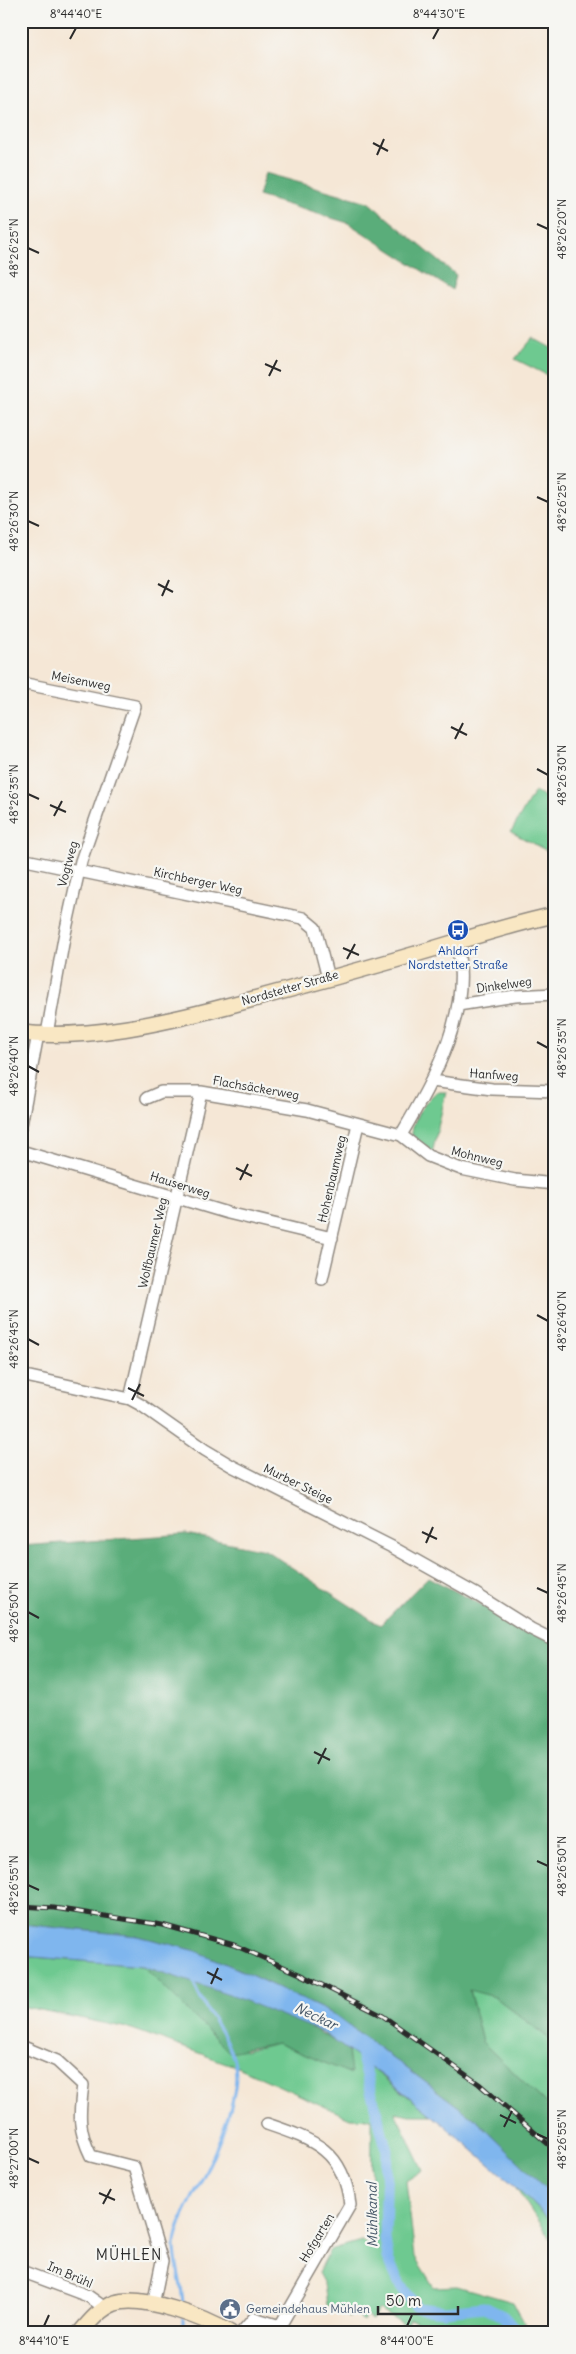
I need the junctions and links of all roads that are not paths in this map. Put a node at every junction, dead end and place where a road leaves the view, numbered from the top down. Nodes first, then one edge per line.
1 (21, 683) edge
2 (136, 706) joint
3 (21, 859) edge
4 (79, 871) junction
5 (555, 915) edge
6 (456, 942) junction
7 (328, 978) junction
8 (555, 994) edge
9 (458, 1004) junction
10 (21, 1033) edge
11 (42, 1034) junction
12 (432, 1081) junction
13 (555, 1091) edge
14 (201, 1092) junction
15 (147, 1098) dead end
16 (358, 1124) junction
17 (21, 1125) edge
18 (401, 1135) junction
19 (21, 1151) edge
20 (555, 1184) edge
21 (177, 1198) junction
22 (332, 1238) junction
23 (322, 1279) dead end
24 (21, 1375) edge
25 (130, 1399) junction
26 (555, 1641) edge
27 (21, 2046) edge
28 (267, 2124) dead end
29 (21, 2271) edge
30 (153, 2305) junction
31 (105, 2308) junction
32 (80, 2333) edge
33 (230, 2333) edge
34 (241, 2333) edge

1 - 2 street, Meisenweg
2 - 4 street, Vogtweg
3 - 4 street, Kirchberger Weg
4 - 7 street, Kirchberger Weg
4 - 11 street, Vogtweg
5 - 6 street, Nordstetter Straße
6 - 7 street, Nordstetter Straße
6 - 9 street
7 - 11 street, Nordstetter Straße
8 - 9 street, Dinkelweg
9 - 12 street
10 - 11 street, Nordstetter Straße
11 - 17 street
12 - 13 street, Hanfweg
12 - 18 street
14 - 15 street, Flachsäckerweg
14 - 16 street, Flachsäckerweg
14 - 21 street, Wolfbaumer Weg
16 - 18 street, Hohenbaumweg
16 - 22 street, Hohenbaumweg
18 - 20 street, Mohnweg
19 - 21 street, Hauserweg
21 - 22 street, Hauserweg
21 - 25 street, Wolfbaumer Weg
22 - 23 street, Hohenbaumweg
24 - 25 street, Murber Steige
25 - 26 street, Murber Steige
27 - 30 street
28 - 34 street, Hofgarten
29 - 31 street, Im Brühl
30 - 31 street
30 - 33 street
31 - 32 street

